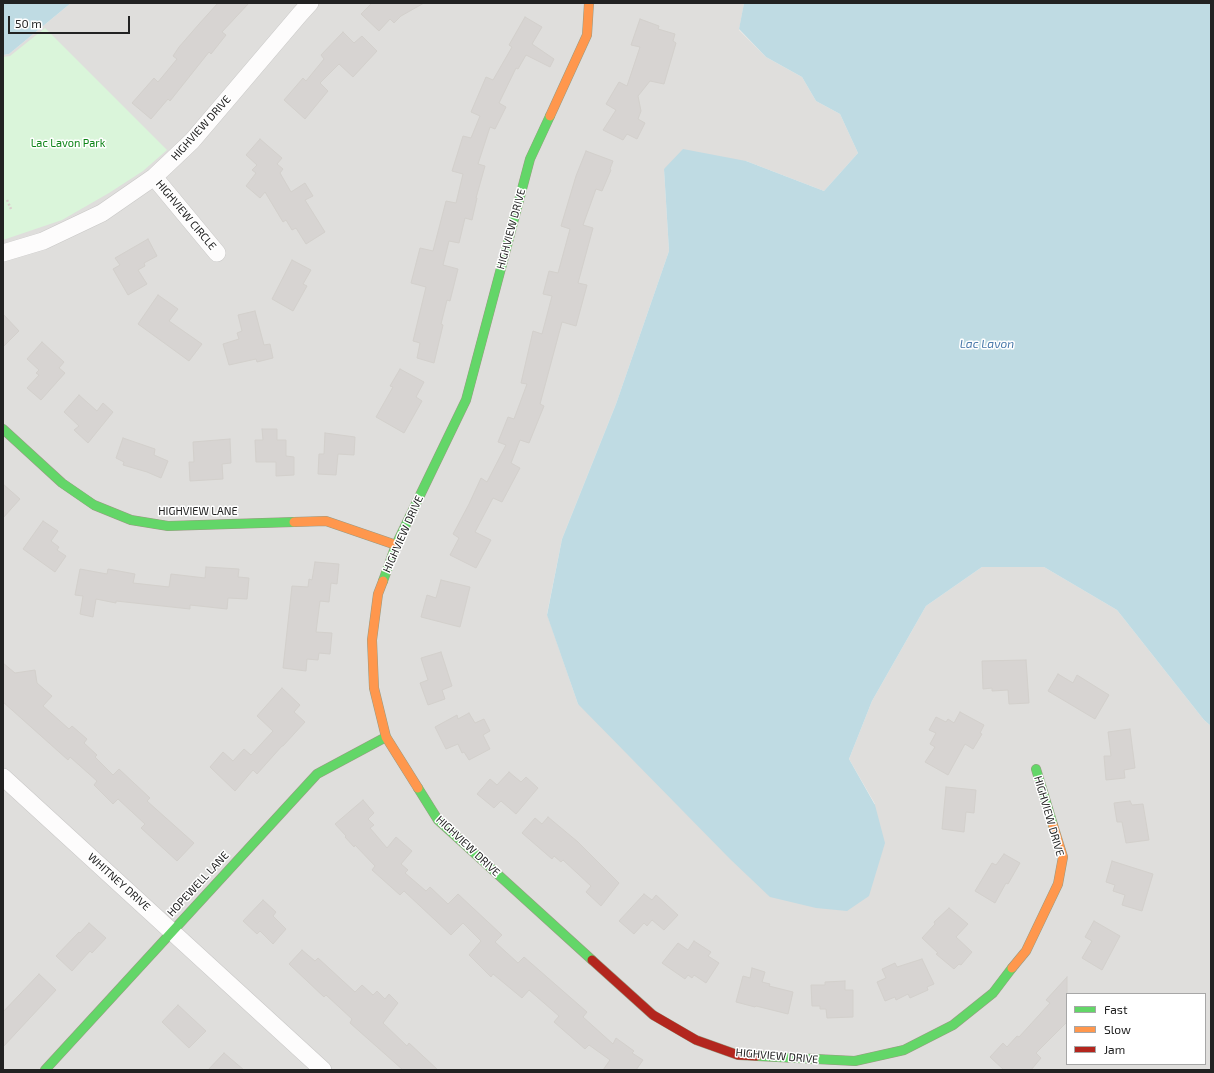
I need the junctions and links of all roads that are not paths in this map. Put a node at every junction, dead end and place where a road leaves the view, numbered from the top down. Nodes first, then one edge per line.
1 (310, 3) edge
2 (589, 3) edge
3 (154, 177) junction
4 (3, 253) edge
5 (218, 253) dead end
6 (3, 429) edge
7 (396, 545) junction
8 (386, 737) junction
9 (1036, 769) dead end
10 (3, 777) edge
11 (172, 930) junction
12 (856, 1066) edge
13 (45, 1070) edge
14 (323, 1070) edge

1 - 3 street, HIGHVIEW DRIVE
2 - 7 street, HIGHVIEW DRIVE
3 - 4 street, HIGHVIEW DRIVE
3 - 5 street, HIGHVIEW CIRCLE
6 - 7 street, HIGHVIEW LANE
7 - 8 street, HIGHVIEW DRIVE
8 - 11 street, HOPEWELL LANE
8 - 12 street, HIGHVIEW DRIVE
9 - 12 street, HIGHVIEW DRIVE
10 - 11 street, WHITNEY DRIVE
11 - 13 street, HOPEWELL LANE
11 - 14 street, WHITNEY DRIVE

